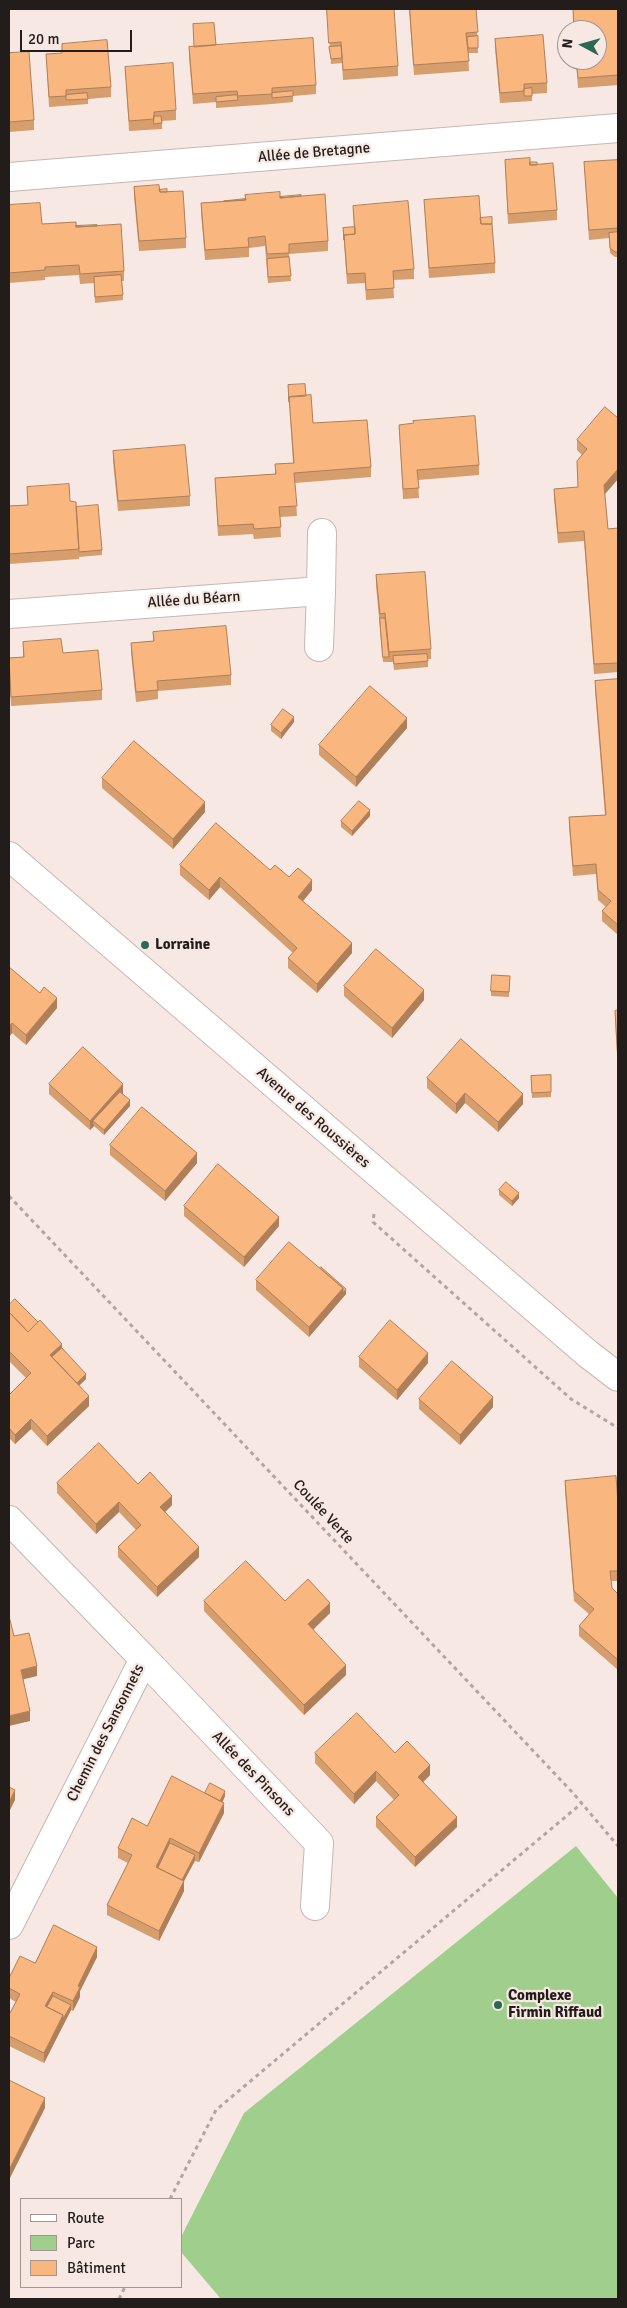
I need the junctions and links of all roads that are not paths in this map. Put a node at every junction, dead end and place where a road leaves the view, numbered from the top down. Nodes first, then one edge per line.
1 (618, 128) edge
2 (9, 177) edge
3 (322, 533) dead end
4 (321, 591) junction
5 (9, 614) edge
6 (319, 647) dead end
7 (9, 856) edge
8 (618, 1377) edge
9 (9, 1520) edge
10 (144, 1659) junction
11 (315, 1906) dead end
12 (9, 1925) edge

1 - 2 street, Allée de Bretagne
3 - 4 street
4 - 5 street, Allée du Béarn
4 - 6 street
7 - 8 street, Avenue des Roussières
9 - 10 street, Chemin des Sansonnets
10 - 11 street, Allée des Pinsons
10 - 12 street, Chemin des Sansonnets

